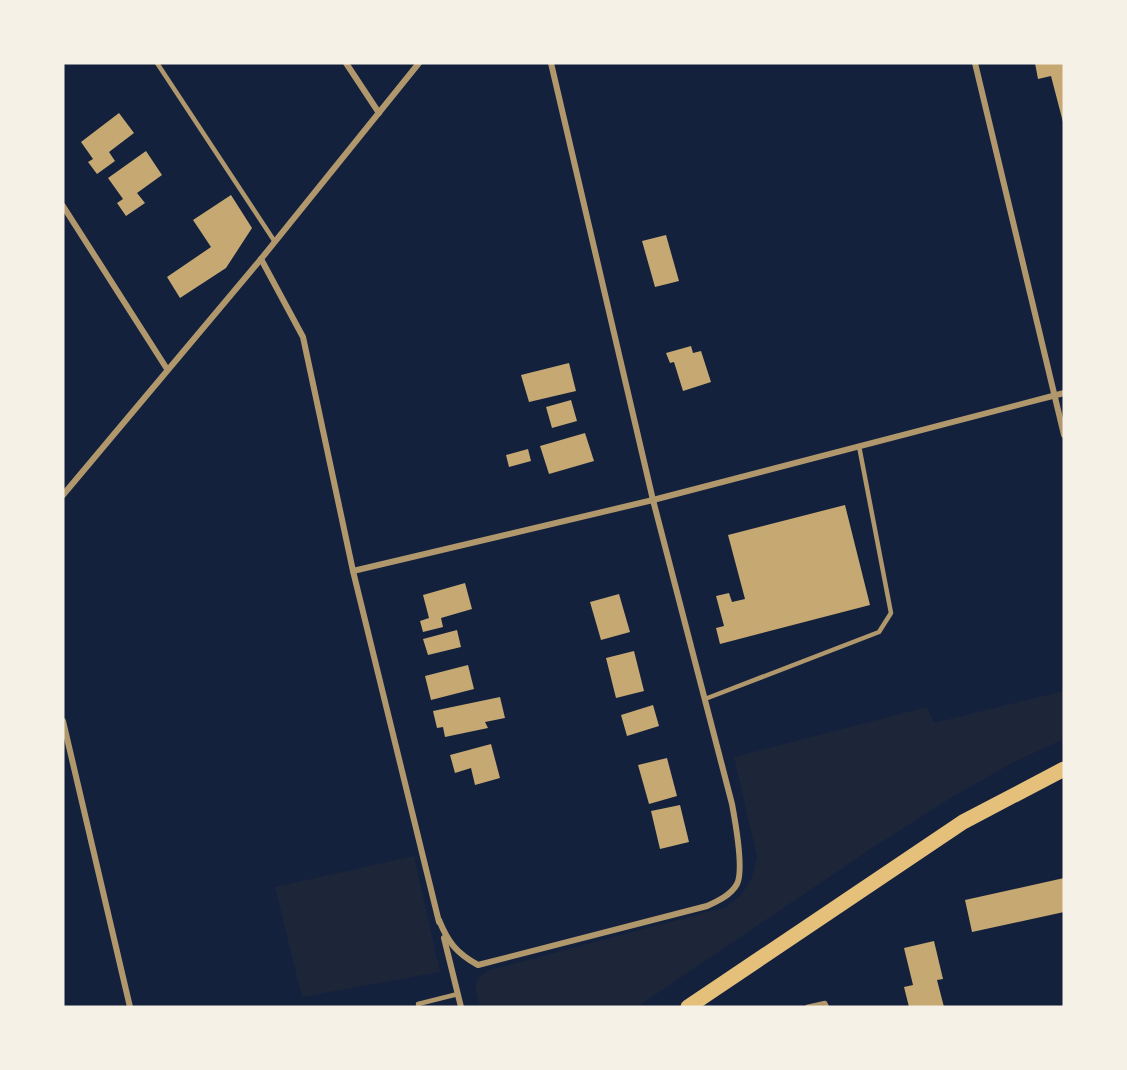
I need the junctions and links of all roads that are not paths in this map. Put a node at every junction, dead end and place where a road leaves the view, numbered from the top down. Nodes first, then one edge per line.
1 (157, 63) edge
2 (346, 63) edge
3 (418, 63) edge
4 (551, 63) edge
5 (975, 63) edge
6 (379, 112) junction
7 (63, 206) edge
8 (274, 242) junction
9 (261, 259) junction
10 (167, 369) junction
11 (1064, 393) edge
12 (1054, 395) junction
13 (1064, 435) edge
14 (859, 446) junction
15 (63, 495) edge
16 (653, 500) junction
17 (353, 571) junction
18 (705, 699) junction
19 (63, 721) edge
20 (1064, 769) edge
21 (439, 920) junction
22 (458, 994) junction
23 (130, 1007) edge
24 (419, 1007) edge
25 (461, 1007) edge
26 (688, 1007) edge
27 (807, 1007) edge
28 (826, 1007) edge

1 - 8 lane
2 - 6 street
3 - 6 street
4 - 16 street
5 - 12 street
6 - 8 street
7 - 10 street
8 - 9 street
9 - 10 street
9 - 17 street
10 - 15 street
11 - 12 street
12 - 13 street
12 - 14 street
14 - 16 street
14 - 18 lane
16 - 17 street
16 - 18 street
17 - 21 street
18 - 21 street
19 - 23 street
20 - 26 main road
21 - 22 street
22 - 24 lane
22 - 25 street
27 - 28 lane

